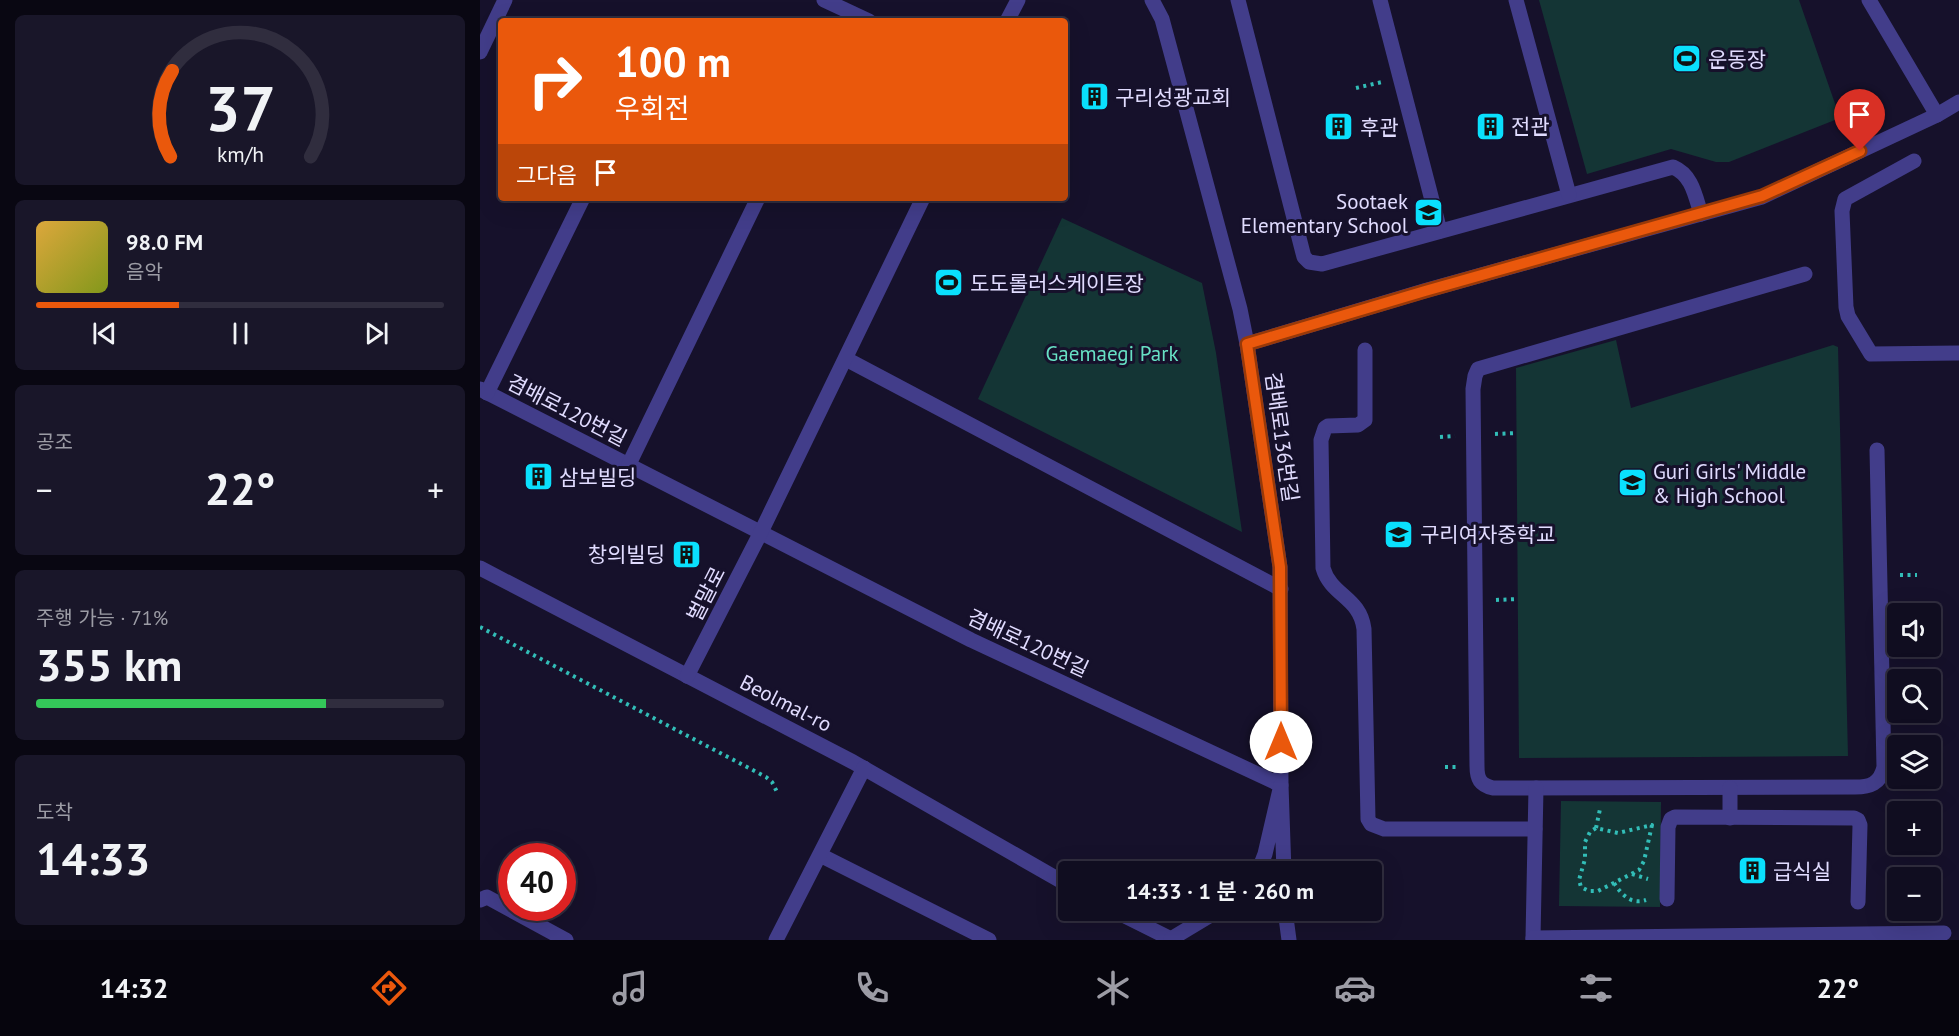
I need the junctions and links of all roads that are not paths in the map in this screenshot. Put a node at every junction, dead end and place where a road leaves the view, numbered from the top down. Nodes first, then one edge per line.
1 (505, 0) edge
2 (824, 0) edge
3 (1018, 0) edge
4 (1152, 0) edge
5 (1238, 0) edge
6 (1380, 0) edge
7 (1516, 0) edge
8 (1869, 0) edge
9 (499, 18) edge
10 (863, 18) edge
11 (1009, 18) edge
12 (496, 29) edge
13 (480, 52) edge
14 (1959, 102) edge
15 (1938, 115) junction
16 (1914, 161) dead end
17 (1569, 195) junction
18 (581, 201) edge
19 (757, 201) edge
20 (922, 201) edge
21 (1701, 213) junction
22 (1440, 231) junction
23 (1805, 274) dead end
24 (1247, 344) junction
25 (1365, 350) dead end
26 (1959, 353) edge
27 (846, 359) junction
28 (484, 391) edge
29 (1877, 450) dead end
30 (628, 464) junction
31 (761, 532) junction
32 (480, 568) edge
33 (1281, 589) junction
34 (687, 676) junction
35 (864, 768) junction
36 (1281, 785) junction
37 (1536, 788) junction
38 (1730, 788) junction
39 (1730, 818) junction
40 (1535, 830) junction
41 (820, 855) junction
42 (1262, 861) edge
43 (1284, 861) edge
44 (1058, 879) edge
45 (1667, 899) dead end
46 (480, 900) edge
47 (1858, 902) dead end
48 (1135, 921) edge
49 (1202, 921) edge
50 (1286, 921) edge
51 (1948, 935) edge
52 (1533, 939) edge
53 (566, 940) edge
54 (776, 940) edge
55 (988, 940) edge
56 (1172, 940) edge
57 (1289, 940) edge

1 - 9 street
2 - 10 street
3 - 11 street
4 - 24 street, 겸배로136번길
5 - 22 street
6 - 22 street
7 - 17 street
8 - 15 street
12 - 13 street
14 - 15 street
15 - 21 street
16 - 26 street
17 - 21 street
17 - 22 street
18 - 28 street, 겸배로120번길
19 - 30 street, 겸배로120번길
20 - 27 street
21 - 24 street
23 - 37 street
24 - 33 street, 겸배로136번길
25 - 40 street
27 - 31 street
27 - 33 street
28 - 30 street, 겸배로120번길
29 - 38 street
30 - 31 street, 겸배로120번길
31 - 34 street, 벌말로
31 - 36 street, 겸배로120번길
32 - 34 street, Beolmal-ro
33 - 36 street, 겸배로136번길
34 - 35 street, Beolmal-ro
35 - 41 street
35 - 44 street, Beolmal-ro
36 - 42 street
36 - 43 street
37 - 38 street
37 - 40 street
38 - 39 street
39 - 45 street
39 - 47 street
40 - 52 street
41 - 54 street
41 - 55 street
46 - 53 street
48 - 56 street
49 - 56 street
50 - 57 street
51 - 52 street

